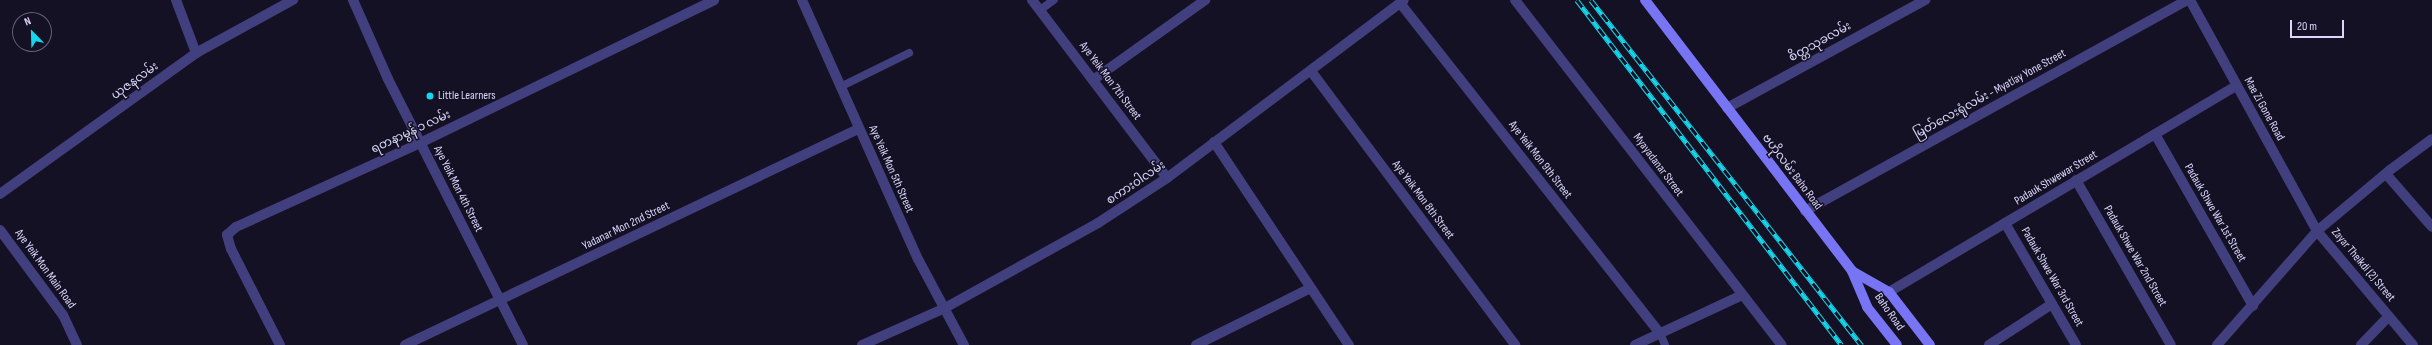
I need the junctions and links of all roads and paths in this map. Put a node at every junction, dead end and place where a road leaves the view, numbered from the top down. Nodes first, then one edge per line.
1 (176, 0) edge
2 (293, 0) edge
3 (354, 0) edge
4 (714, 0) edge
5 (802, 0) edge
6 (1032, 0) edge
7 (1054, 0) edge
8 (1205, 0) edge
9 (1515, 0) edge
10 (1645, 0) edge
11 (1925, 0) edge
12 (2189, 0) edge
13 (1402, 1) edge
14 (1040, 10) junction
15 (196, 53) junction
16 (909, 53) dead end
17 (1311, 71) junction
18 (1093, 80) junction
19 (840, 86) junction
20 (2236, 86) junction
21 (1727, 108) junction
22 (858, 128) junction
23 (2155, 134) junction
24 (2432, 139) edge
25 (1214, 142) junction
26 (420, 143) junction
27 (2386, 174) junction
28 (1167, 178) junction
29 (2076, 180) junction
30 (0, 194) edge
31 (1805, 211) junction
32 (2005, 223) junction
33 (2432, 227) edge
34 (0, 230) edge
35 (2317, 231) junction
36 (1852, 271) junction
37 (1311, 288) junction
38 (1889, 292) junction
39 (1742, 295) junction
40 (501, 301) junction
41 (2052, 304) junction
42 (2253, 306) junction
43 (943, 309) junction
44 (2389, 316) junction
45 (1660, 333) junction
46 (77, 345) edge
47 (280, 345) edge
48 (405, 345) edge
49 (523, 345) edge
50 (862, 345) edge
51 (964, 345) edge
52 (1196, 345) edge
53 (1349, 345) edge
54 (1515, 345) edge
55 (1635, 345) edge
56 (1665, 345) edge
57 (1782, 345) edge
58 (1897, 345) edge
59 (1930, 345) edge
60 (1989, 345) edge
61 (2076, 345) edge
62 (2171, 345) edge
63 (2217, 345) edge
64 (2361, 345) edge
65 (2413, 345) edge

1 - 15 street
2 - 15 street, ယုဇနလမ်း
3 - 26 street, Aye Yeik Mon 4th Street
4 - 26 street, ရတနာမွန် ၁ လမ်း
5 - 19 street, Aye Yeik Mon 5th Street
6 - 14 street, Aye Yeik Mon 7th Street
7 - 14 lane
8 - 18 street
9 - 39 street, Myayadanar Street
10 - 21 main road, ဗဟိုလမ်း Baho Road
11 - 21 street, စိတ္တသုခလမ်း
12 - 20 street, Mae Zi Gone Road
12 - 31 street, မြတ်လေးရုံလမ်း - Myatlay Yone Street
13 - 17 street, စကား၀ါလမ်း
13 - 45 street, Aye Yeik Mon 9th Street
14 - 18 street, Aye Yeik Mon 7th Street
15 - 30 street, ယုဇနလမ်း
16 - 19 lane
17 - 25 street, စကား၀ါလမ်း
17 - 54 street, Aye Yeik Mon 8th Street
18 - 28 street, Aye Yeik Mon 7th Street
19 - 22 street, Aye Yeik Mon 5th Street
20 - 23 street, Padauk Shwewar Street
20 - 35 street, Mae Zi Gone Road
21 - 31 main road, ဗဟိုလမ်း Baho Road
22 - 40 street, Yadanar Mon 2nd Street
22 - 43 street, Aye Yeik Mon 5th Street
23 - 29 street, Padauk Shwewar Street
23 - 42 street, Padauk Shwe War 1st Street
24 - 27 street
25 - 28 street, စကား၀ါလမ်း
25 - 37 street
26 - 40 street, Aye Yeik Mon 4th Street
26 - 47 street, ရတနာမွန် ၁ လမ်း
27 - 33 street
27 - 35 street
28 - 43 street, စကား၀ါလမ်း
29 - 32 street, Padauk Shwewar Street
29 - 62 street, Padauk Shwe War 2nd Street
31 - 36 main road, ဗဟိုလမ်း Baho Road
32 - 38 street, Padauk Shwewar Street
32 - 41 street, Padauk Shwe War 3rd Street
34 - 46 street, Aye Yeik Mon Main Road
35 - 42 street
35 - 44 street, Zayar Theikdi (2) Street
36 - 38 main road, ဗဟိုလမ်း Baho Road
36 - 58 main road, Baho Road
37 - 52 street
37 - 53 street
38 - 59 main road, ဗဟိုလမ်း Baho Road
39 - 45 street
39 - 57 street, Myayadanar Street
40 - 48 street, Yadanar Mon 2nd Street
40 - 49 street, Aye Yeik Mon 4th Street
41 - 60 street
41 - 61 street, Padauk Shwe War 3rd Street
42 - 63 street
43 - 50 street, စကား၀ါလမ်း
43 - 51 street, Aye Yeik Mon 5th Street
44 - 64 street
44 - 65 street, Zayar Theikdi (2) Street
45 - 55 street
45 - 56 lane

